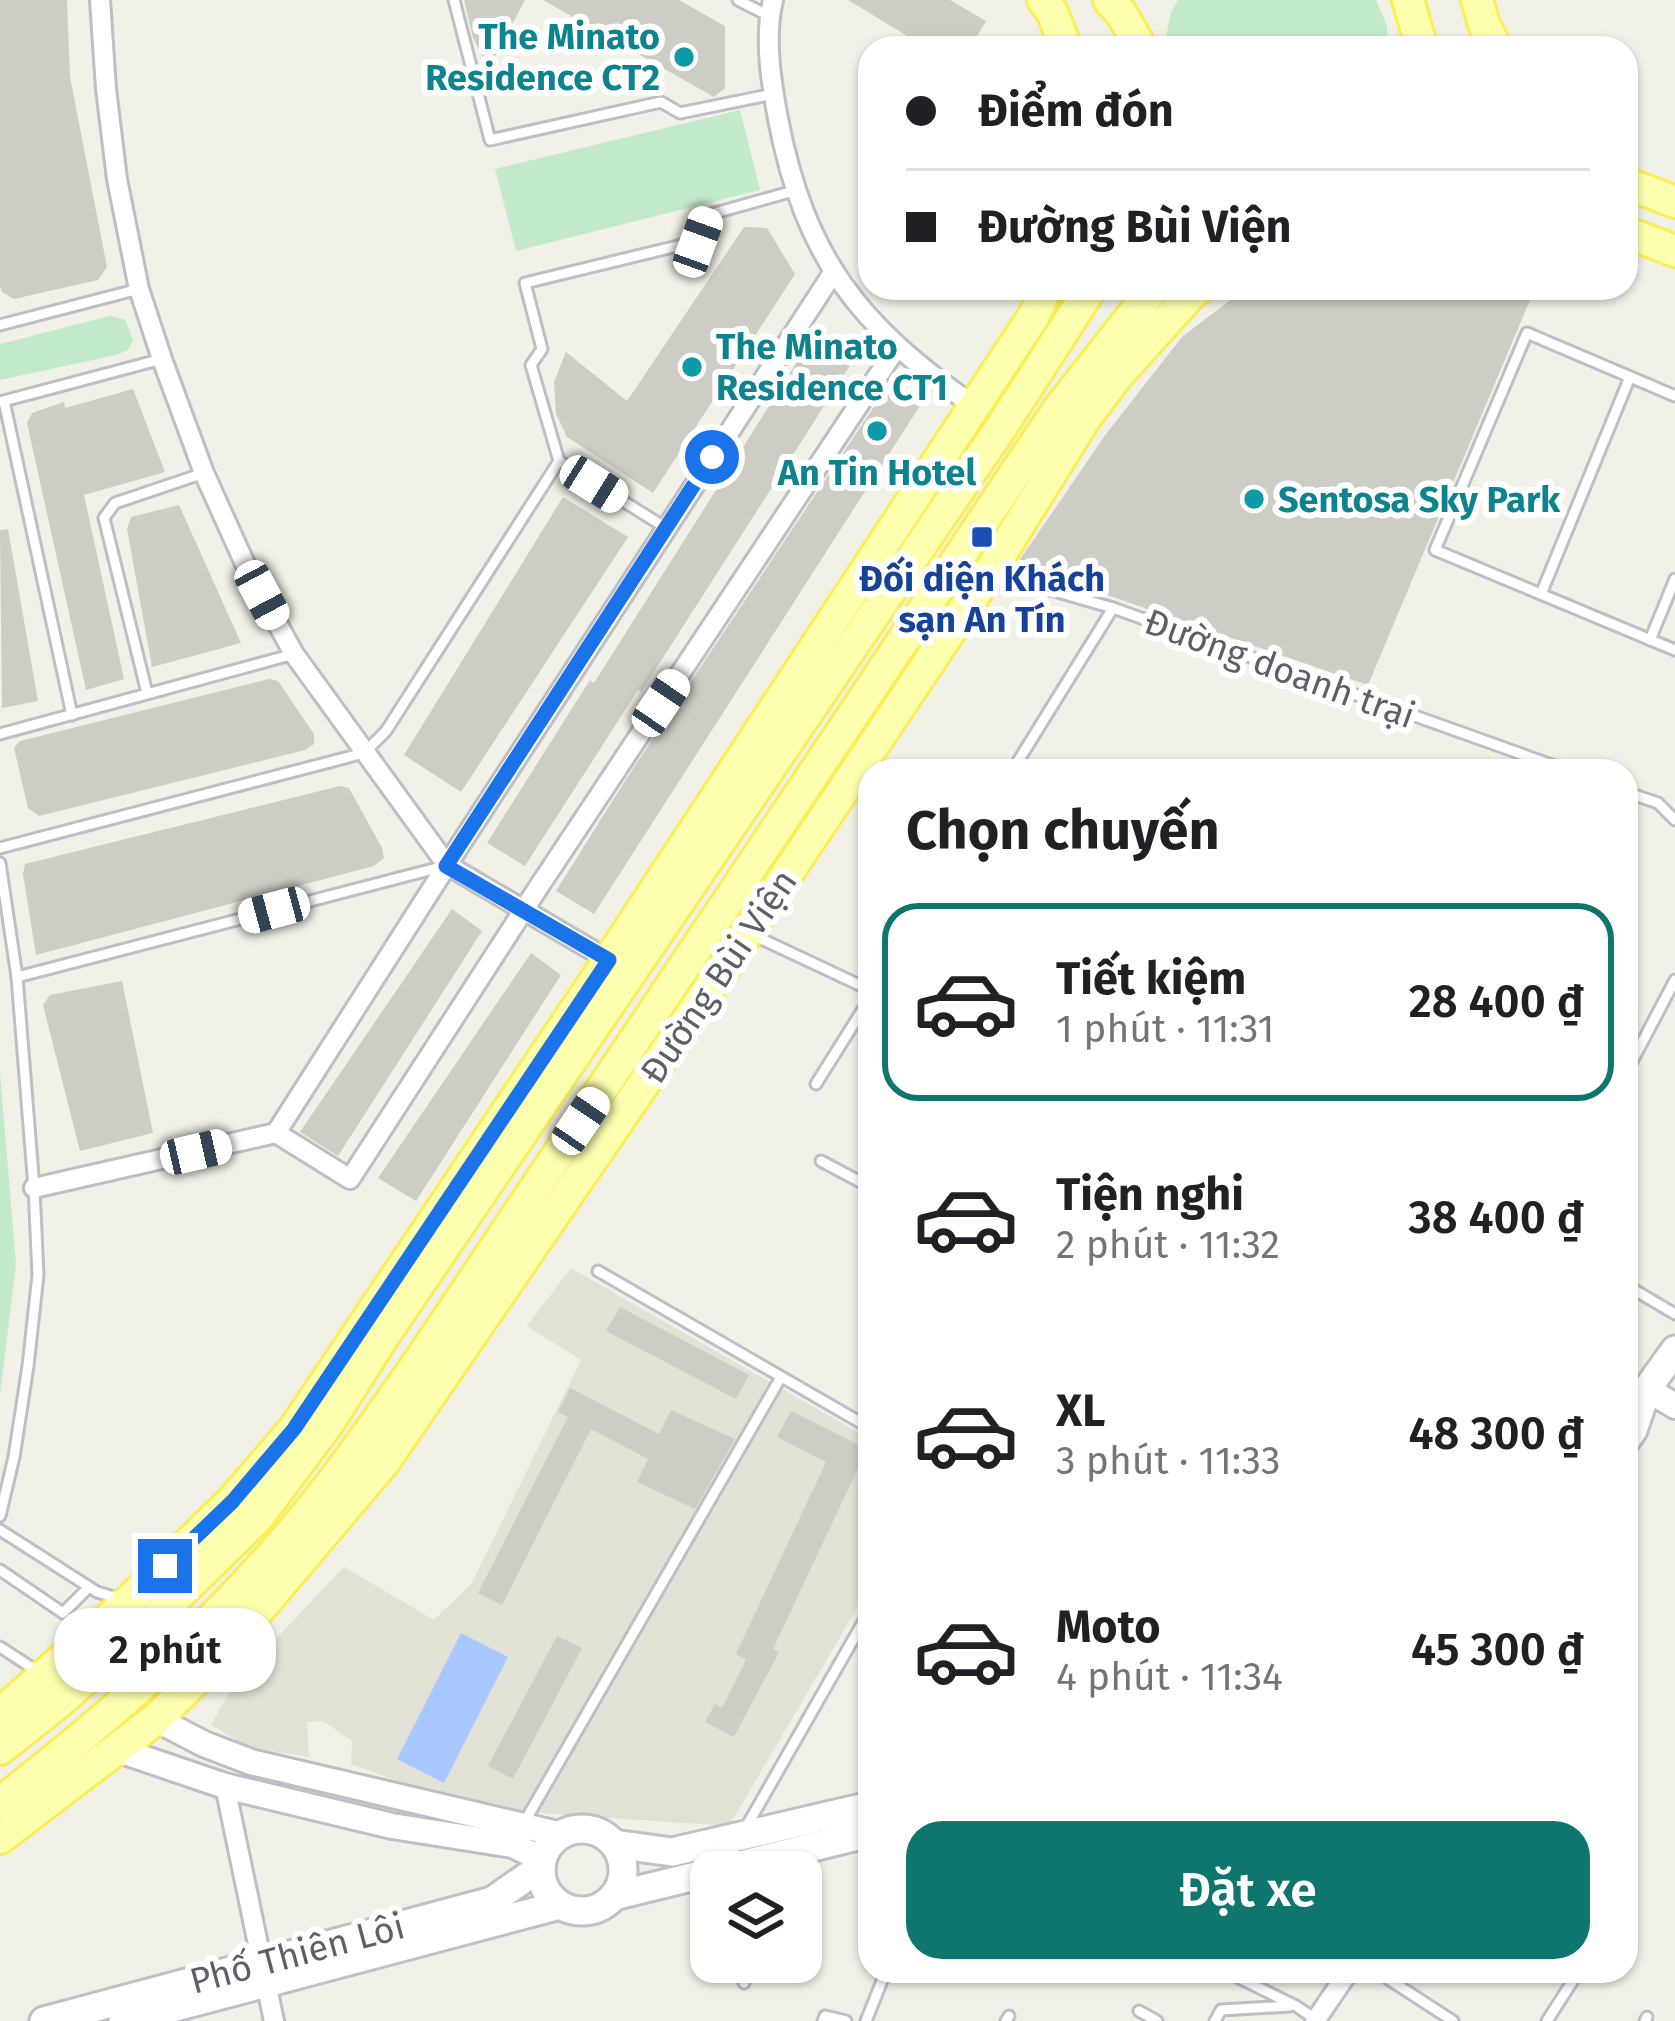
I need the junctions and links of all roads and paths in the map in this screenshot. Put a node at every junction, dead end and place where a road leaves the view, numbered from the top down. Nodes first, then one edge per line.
1 (100, 0) edge
2 (454, 0) edge
3 (739, 0) edge
4 (1043, 0) edge
5 (1109, 0) edge
6 (1149, 0) edge
7 (1408, 0) edge
8 (1477, 0) edge
9 (771, 8) edge
10 (1061, 36) edge
11 (1134, 36) edge
12 (1140, 36) edge
13 (1419, 36) edge
14 (1491, 36) edge
15 (773, 94) junction
16 (1638, 187) edge
17 (796, 190) junction
18 (1675, 202) edge
19 (1638, 237) edge
20 (1675, 251) edge
21 (832, 273) junction
22 (139, 290) junction
23 (1041, 300) edge
24 (1083, 300) edge
25 (1146, 300) edge
26 (1188, 300) edge
27 (0, 325) edge
28 (897, 347) junction
29 (162, 359) junction
30 (1630, 377) junction
31 (1675, 396) edge
32 (2, 402) edge
33 (974, 406) junction
34 (1070, 416) junction
35 (1004, 423) junction
36 (559, 461) junction
37 (204, 473) junction
38 (666, 529) junction
39 (988, 573) junction
40 (1675, 579) edge
41 (1540, 594) junction
42 (1113, 608) junction
43 (1650, 640) junction
44 (1675, 650) edge
45 (294, 654) junction
46 (147, 692) junction
47 (72, 715) junction
48 (0, 734) edge
49 (364, 753) junction
50 (864, 759) edge
51 (1019, 759) edge
52 (1535, 759) edge
53 (858, 767) edge
54 (1638, 796) edge
55 (1675, 820) edge
56 (0, 848) edge
57 (0, 863) edge
58 (446, 866) junction
59 (522, 911) junction
60 (748, 932) junction
61 (619, 966) junction
62 (16, 977) junction
63 (1675, 980) edge
64 (858, 988) edge
65 (858, 1014) edge
66 (1638, 1049) edge
67 (816, 1084) dead end
68 (276, 1133) junction
69 (821, 1161) dead end
70 (858, 1181) edge
71 (34, 1188) junction
72 (598, 1271) dead end
73 (1638, 1293) edge
74 (1675, 1314) edge
75 (385, 1334) junction
76 (1675, 1350) edge
77 (422, 1357) junction
78 (782, 1377) junction
79 (1638, 1389) edge
80 (1638, 1392) edge
81 (1675, 1406) edge
82 (858, 1421) edge
83 (0, 1516) edge
84 (0, 1530) edge
85 (0, 1570) edge
86 (89, 1587) junction
87 (146, 1606) junction
88 (858, 1634) edge
89 (2, 1652) edge
90 (45, 1676) junction
91 (0, 1714) edge
92 (156, 1719) junction
93 (0, 1749) edge
94 (116, 1749) junction
95 (225, 1786) junction
96 (0, 1803) edge
97 (858, 1811) edge
98 (522, 1826) junction
99 (562, 1834) junction
100 (858, 1835) edge
101 (0, 1838) edge
102 (614, 1844) junction
103 (750, 1851) edge
104 (760, 1851) edge
105 (775, 1851) edge
106 (690, 1853) edge
107 (542, 1863) junction
108 (690, 1873) edge
109 (614, 1896) junction
110 (560, 1905) junction
111 (492, 1912) junction
112 (265, 1973) junction
113 (881, 1983) edge
114 (1249, 1983) edge
115 (1340, 1983) edge
116 (1394, 1983) edge
117 (1571, 1983) edge
118 (1296, 2006) junction
119 (1138, 2011) dead end
120 (868, 2017) edge
121 (1315, 2020) edge
122 (44, 2021) edge
123 (122, 2021) edge
124 (274, 2021) edge
125 (823, 2021) edge
126 (846, 2021) edge
127 (886, 2021) edge
128 (1157, 2021) edge
129 (1216, 2021) edge
130 (1453, 2021) edge
131 (1547, 2021) edge

1 - 22 street
2 - 15 lane
3 - 9 lane
4 - 10 main road
5 - 11 main road
6 - 12 main road
7 - 13 main road
8 - 14 main road
9 - 15 street
15 - 17 street
16 - 18 main road
17 - 21 street
17 - 36 lane
19 - 20 main road
21 - 28 street
21 - 38 street
22 - 27 lane
22 - 29 street
23 - 33 main road, Đường Bùi Viện
24 - 35 main road, Đường Bùi Viện
25 - 34 main road, Đường Bùi Viện
26 - 34 main road, Đường Bùi Viện
28 - 33 street
28 - 59 street
29 - 32 lane
29 - 37 street
30 - 31 lane
30 - 41 lane
30 - 41 lane
32 - 47 lane
33 - 35 main road
33 - 61 main road, Đường Bùi Viện
34 - 39 main road, Đường Bùi Viện
34 - 77 main road, Đường Bùi Viện
35 - 61 main road, Đường Bùi Viện
36 - 38 lane
36 - 49 lane
37 - 45 street
37 - 46 lane
38 - 58 street
39 - 42 lane, Đường doanh trại
39 - 50 main road, Đường Bùi Viện
40 - 43 lane
41 - 43 lane
42 - 51 lane
42 - 52 lane, Đường doanh trại
43 - 44 lane
45 - 46 lane
45 - 49 street
46 - 47 lane
47 - 48 lane
49 - 56 lane
49 - 58 street
53 - 60 main road, Đường Bùi Viện
54 - 55 lane
57 - 62 lane
58 - 59 street
58 - 62 lane
58 - 68 street
59 - 61 street
59 - 68 street
60 - 64 lane
60 - 92 main road, Đường Bùi Viện
61 - 75 main road, Đường Bùi Viện
61 - 87 main road, Đường Bùi Viện
62 - 71 lane
63 - 66 lane
65 - 67 lane
68 - 71 street
69 - 70 lane
71 - 83 lane
72 - 78 lane
73 - 74 lane
75 - 77 main road
75 - 87 main road, Đường Bùi Viện
76 - 79 main road
77 - 96 main road, Đường Bùi Viện
78 - 82 lane
78 - 98 lane
80 - 81 street
84 - 86 lane
85 - 86 lane
86 - 87 lane
87 - 90 main road, Đường Bùi Viện
87 - 93 main road, Đường Bùi Viện
88 - 103 lane
89 - 90 lane
90 - 91 main road, Đường Bùi Viện
92 - 94 main road, Đường Bùi Viện
92 - 98 street
94 - 95 street
94 - 101 main road, Đường Bùi Viện
95 - 107 street
95 - 112 street
97 - 104 main road
98 - 99 street
99 - 102 main road
99 - 107 main road
100 - 105 main road
102 - 106 main road
102 - 109 main road
107 - 110 main road
107 - 111 main road, Phố Thiên Lôi
108 - 109 main road
109 - 110 main road
110 - 111 main road, Phố Thiên Lôi
111 - 112 main road, Phố Thiên Lôi
112 - 122 main road, Phố Thiên Lôi
112 - 123 main road, Phố Thiên Lôi
112 - 124 street
113 - 120 lane
114 - 118 lane
115 - 121 street
116 - 130 lane
117 - 131 lane
118 - 121 lane
118 - 129 lane
119 - 128 lane
120 - 127 lane
125 - 126 lane

